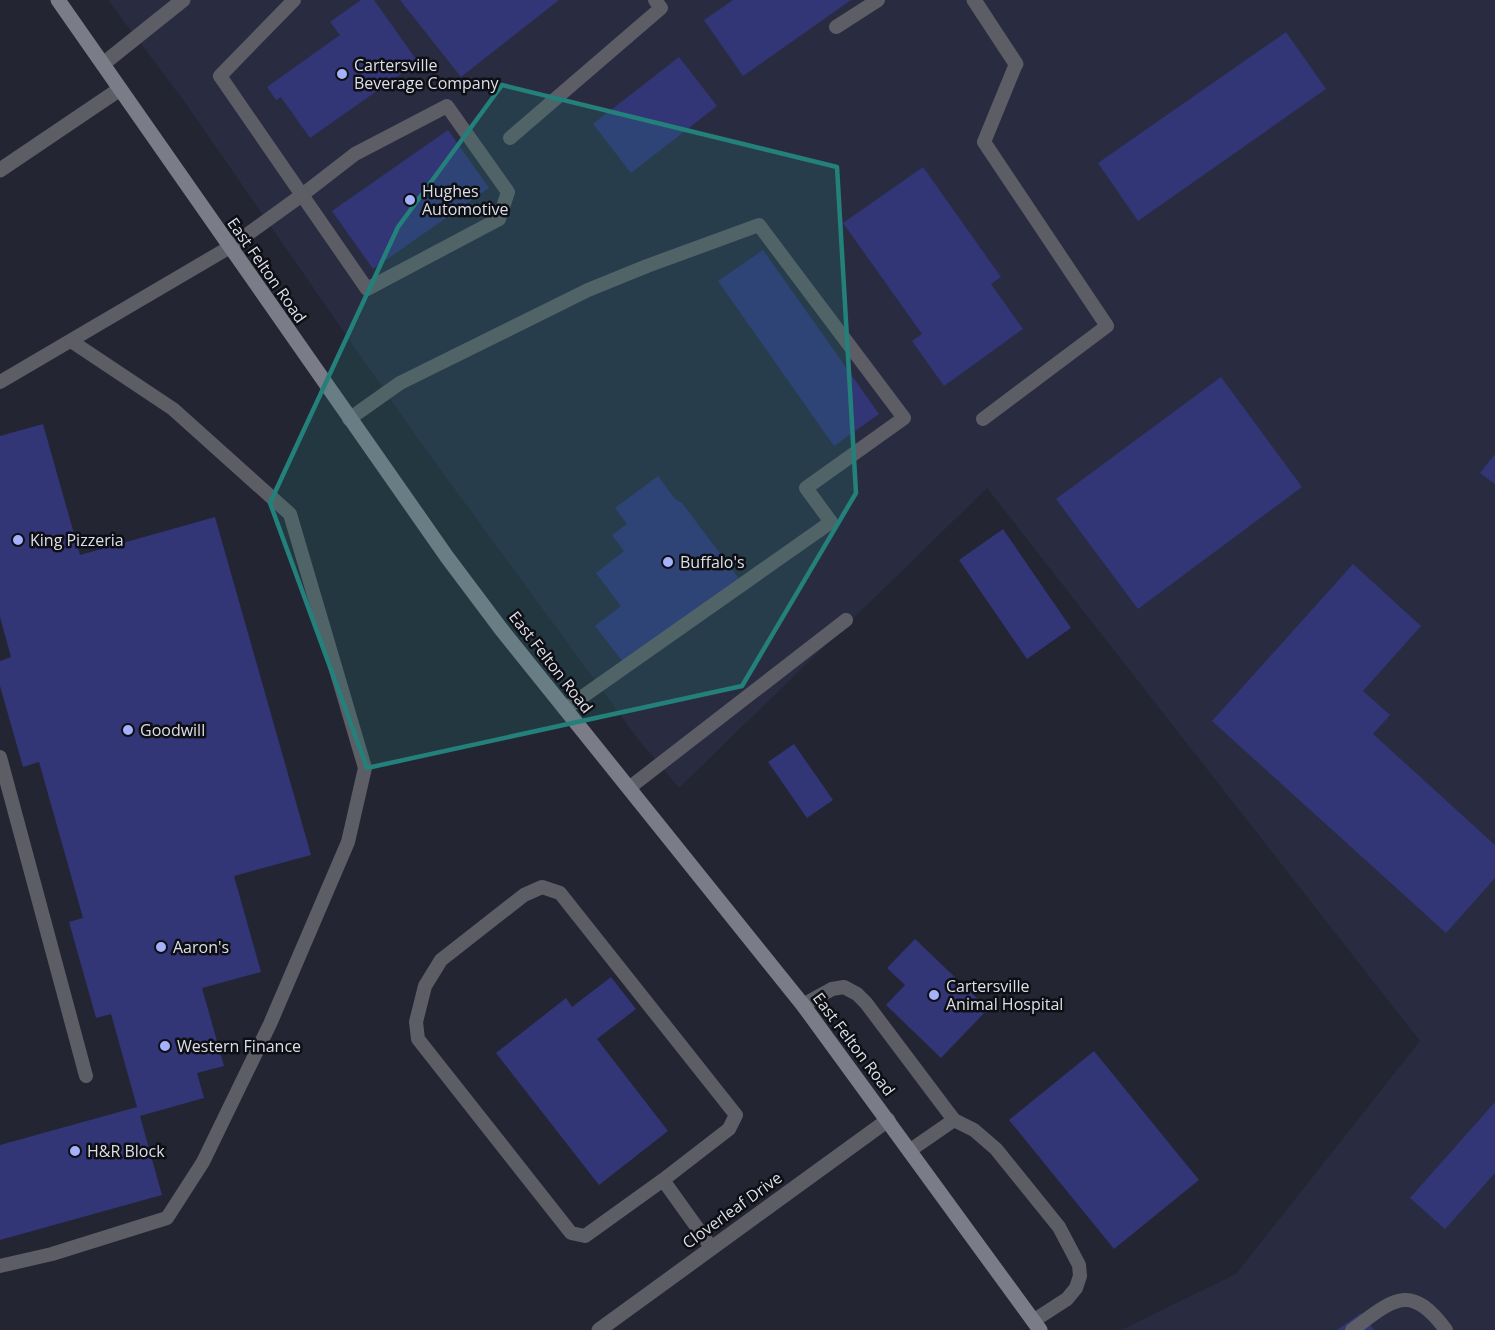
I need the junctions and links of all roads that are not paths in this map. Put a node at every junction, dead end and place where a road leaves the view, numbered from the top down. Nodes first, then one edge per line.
1 (58, 0) edge
2 (183, 0) edge
3 (294, 0) edge
4 (655, 0) edge
5 (878, 0) edge
6 (974, 0) edge
7 (836, 27) dead end
8 (103, 64) junction
9 (1016, 64) joint
10 (120, 89) junction
11 (510, 138) dead end
12 (0, 170) edge
13 (302, 195) junction
14 (230, 247) junction
15 (71, 340) junction
16 (0, 381) edge
17 (349, 419) junction
18 (983, 419) dead end
19 (846, 620) dead end
20 (565, 709) junction
21 (0, 757) edge
22 (629, 788) junction
23 (803, 1005) junction
24 (86, 1076) dead end
25 (888, 1120) junction
26 (954, 1120) junction
27 (909, 1151) junction
28 (663, 1180) junction
29 (711, 1248) junction
30 (0, 1266) edge
31 (1036, 1326) edge
32 (599, 1330) edge
33 (1352, 1330) edge
34 (1446, 1330) edge

1 - 8 street, East Felton Road
2 - 8 street
3 - 13 lane
4 - 11 lane
5 - 7 lane
6 - 9 street
8 - 10 street, East Felton Road
9 - 18 lane
10 - 12 street
10 - 14 street, East Felton Road
13 - 13 lane
13 - 14 lane
14 - 15 lane
14 - 17 street, East Felton Road
15 - 16 lane
15 - 30 lane
17 - 20 street, East Felton Road
17 - 20 lane
19 - 22 lane
20 - 22 street, East Felton Road
21 - 24 lane
22 - 23 street, East Felton Road
23 - 25 street, East Felton Road
23 - 26 lane
25 - 27 street, East Felton Road
25 - 29 street, Cloverleaf Drive
26 - 27 lane
26 - 31 lane
27 - 31 street, East Felton Road
28 - 28 lane
28 - 29 lane
29 - 32 street, Cloverleaf Drive
33 - 34 lane

